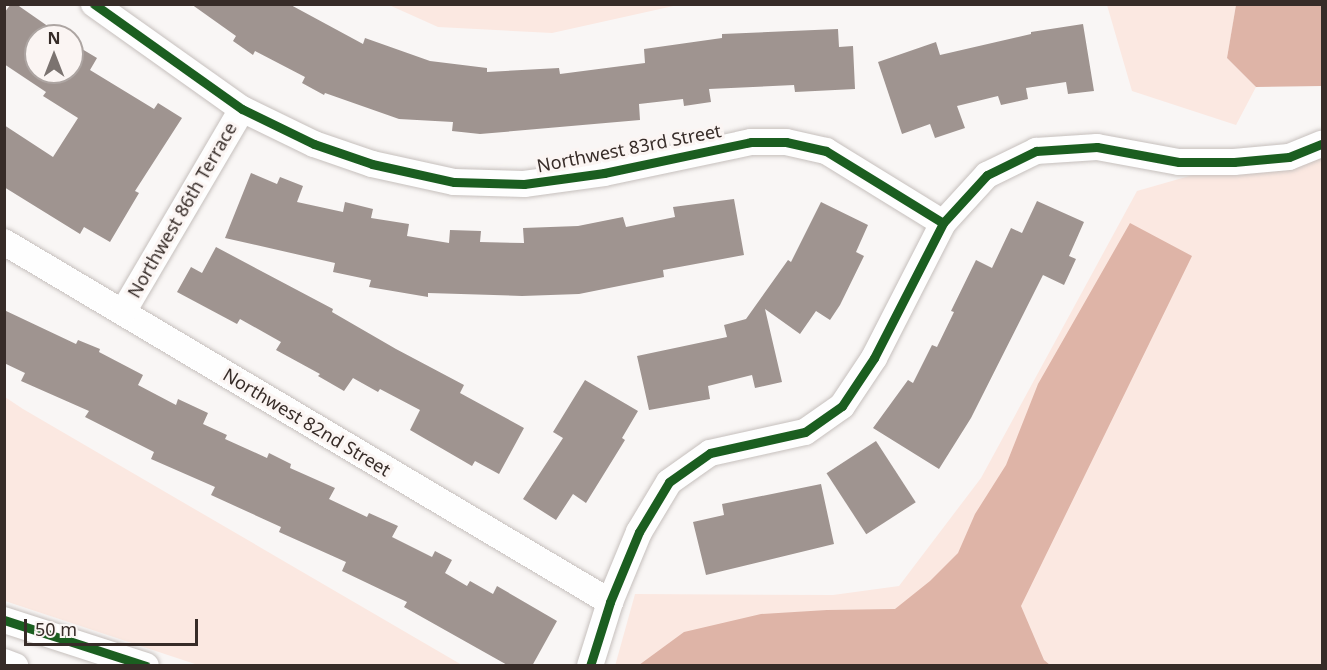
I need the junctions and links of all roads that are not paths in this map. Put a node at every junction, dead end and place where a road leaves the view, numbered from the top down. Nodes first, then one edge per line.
1 (94, 4) edge
2 (242, 109) junction
3 (1323, 144) edge
4 (943, 223) junction
5 (4, 242) edge
6 (123, 312) junction
7 (610, 602) junction
8 (4, 620) edge
9 (4, 662) edge
10 (15, 666) edge
11 (146, 666) edge
12 (590, 666) edge

1 - 2 street, Northwest 83rd Street
2 - 4 street, Northwest 83rd Street
2 - 6 street, Northwest 86th Terrace
3 - 4 street
4 - 7 street
5 - 6 street, Northwest 82nd Street
6 - 7 street, Northwest 82nd Street
7 - 12 street
8 - 11 street
9 - 10 street

